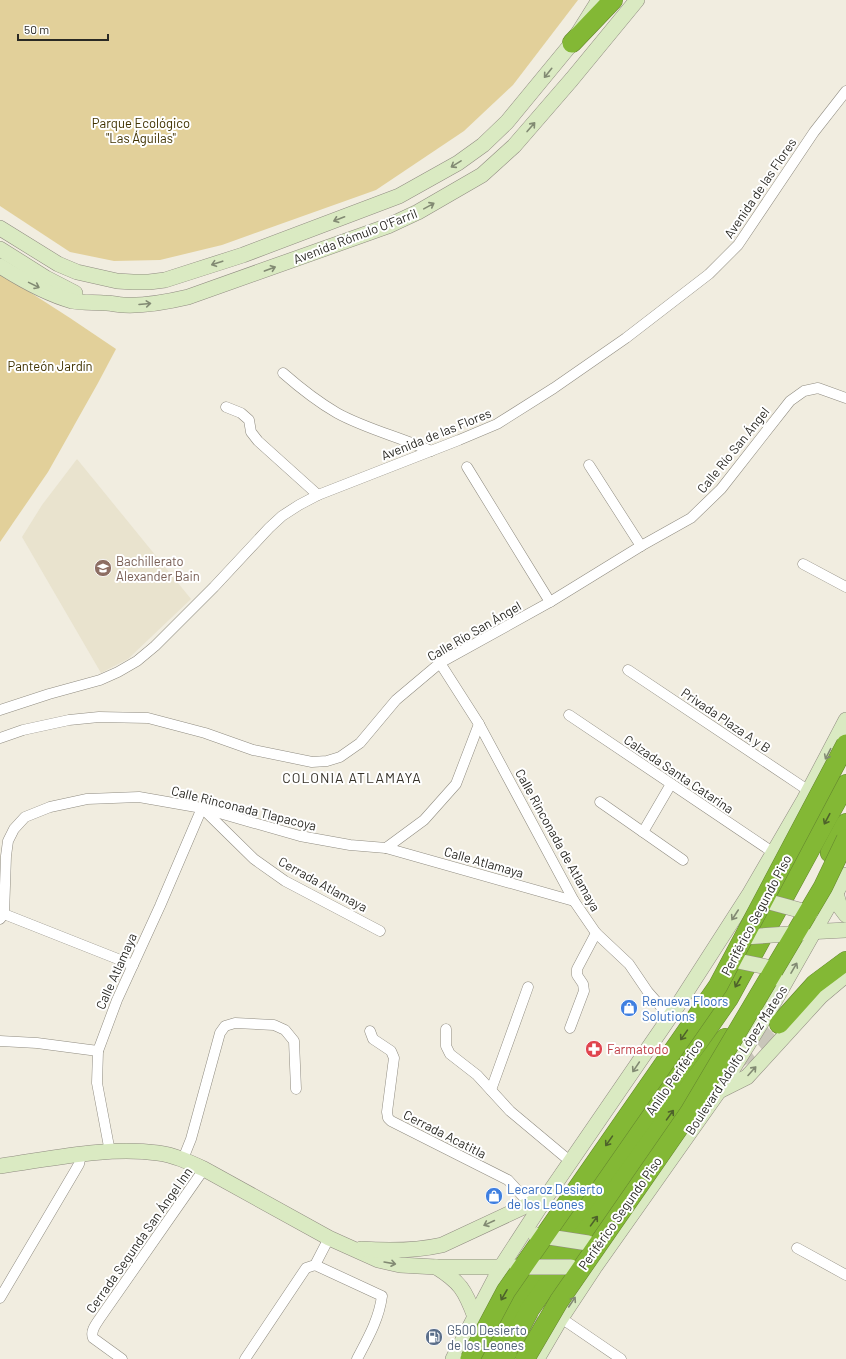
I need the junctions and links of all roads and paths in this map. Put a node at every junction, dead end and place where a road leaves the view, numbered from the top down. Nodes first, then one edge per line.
1 (599, 0) edge
2 (613, 0) edge
3 (637, 0) edge
4 (572, 42) junction
5 (846, 91) edge
6 (0, 228) edge
7 (0, 249) edge
8 (0, 266) edge
9 (106, 303) junction
10 (282, 372) dead end
11 (846, 398) edge
12 (226, 407) dead end
13 (431, 451) junction
14 (589, 465) dead end
15 (467, 467) dead end
16 (318, 495) junction
17 (641, 546) junction
18 (803, 564) dead end
19 (846, 587) edge
20 (550, 602) junction
21 (440, 663) junction
22 (628, 670) dead end
23 (0, 710) edge
24 (569, 715) dead end
25 (846, 720) edge
26 (479, 724) junction
27 (0, 738) edge
28 (846, 744) edge
29 (671, 784) junction
30 (846, 784) edge
31 (809, 792) junction
32 (600, 802) dead end
33 (202, 808) junction
34 (846, 823) edge
35 (643, 832) junction
36 (846, 839) edge
37 (386, 848) junction
38 (774, 853) junction
39 (683, 860) dead end
40 (846, 875) edge
41 (750, 893) junction
42 (836, 893) junction
43 (574, 901) junction
44 (826, 910) junction
45 (846, 915) edge
46 (2, 917) edge
47 (846, 930) edge
48 (380, 931) dead end
49 (810, 932) junction
50 (596, 933) junction
51 (719, 940) junction
52 (846, 961) edge
53 (133, 965) junction
54 (704, 965) junction
55 (846, 975) edge
56 (528, 987) dead end
57 (774, 1002) junction
58 (670, 1017) junction
59 (779, 1024) tunnel mouth
60 (570, 1028) dead end
61 (446, 1029) dead end
62 (370, 1031) dead end
63 (0, 1042) edge
64 (98, 1051) junction
65 (296, 1089) dead end
66 (491, 1090) junction
67 (719, 1091) junction
68 (110, 1152) junction
69 (81, 1155) junction
70 (183, 1159) junction
71 (571, 1162) junction
72 (0, 1166) edge
73 (204, 1169) junction
74 (549, 1193) junction
75 (530, 1204) junction
76 (530, 1234) junction
77 (329, 1238) junction
78 (609, 1247) junction
79 (354, 1248) junction
80 (797, 1248) dead end
81 (315, 1265) junction
82 (436, 1267) junction
83 (501, 1267) junction
84 (594, 1268) junction
85 (846, 1275) edge
86 (0, 1298) edge
87 (475, 1316) junction
88 (561, 1318) junction
89 (122, 1359) edge
90 (245, 1359) edge
91 (357, 1359) edge
92 (453, 1359) edge
93 (470, 1359) edge
94 (487, 1359) edge
95 (504, 1359) edge
96 (525, 1359) edge
97 (537, 1359) edge
98 (621, 1359) edge

1 - 4 main road, Avenida Rómulo O'Farril
2 - 4 highway
9 -> 3 main road, Avenida Rómulo O'Farril
4 -> 6 main road, Avenida Rómulo O'Farril
5 - 13 street, Avenida de las Flores
7 - 9 main road
8 -> 9 main road, Avenida Rómulo O'Farril
10 - 13 street
11 - 17 street, Calle Río San Ángel
12 - 16 street
13 - 16 street, Avenida de las Flores
14 - 17 street
15 - 20 street
16 - 23 street, Avenida de las Flores
17 - 20 street, Calle Río San Ángel
18 - 19 street
20 - 21 street, Calle Río San Ángel
21 - 26 street, Calle Rinconada de Atlamaya
21 - 27 street, Calle Río San Ángel
22 - 31 street, Privada Plaza A y B
24 - 29 street, Calzada Santa Catarina
25 -> 31 main road
26 - 37 street
26 - 43 street, Calle Rinconada de Atlamaya
28 -> 93 highway, Periférico Segundo Piso, bridge
29 - 35 street
29 - 38 street, Calzada Santa Catarina
30 -> 94 highway, Anillo Periférico
31 - 38 main road
32 - 35 street
33 - 37 street, Calle Rinconada Tlapacoya
33 - 46 street, Calle Rinconada Tlapacoya
33 - 48 street, Cerrada Atlamaya
33 - 53 street, Calle Atlamaya
95 -> 34 highway, Anillo Periférico
35 - 39 street
36 - 96 highway, Periférico Segundo Piso, bridge
37 - 43 street, Calle Atlamaya
38 - 41 main road
40 - 42 main road, Boulevard Adolfo López Mateos
41 - 44 main road, bridge
41 -> 51 main road
42 - 44 main road, Boulevard Adolfo López Mateos
42 - 45 main road
43 - 50 street, Calle Rinconada de Atlamaya
44 - 49 main road, Boulevard Adolfo López Mateos
46 - 53 street
47 - 49 main road
49 - 51 main road, bridge
57 -> 49 main road, Boulevard Adolfo López Mateos
50 - 58 street, Calle Rinconada de Atlamaya
50 - 60 street
51 - 54 main road
52 - 59 highway
53 - 64 street, Calle Atlamaya
54 - 57 main road, bridge
54 - 58 main road
67 -> 55 main road
56 - 66 street
57 - 67 main road, Boulevard Adolfo López Mateos
58 -> 71 main road
61 - 66 street
62 - 75 street, Cerrada Acatitla
63 - 64 street
64 - 68 street, Calle Atlamaya
65 - 70 street
66 - 71 street
67 - 78 main road, Boulevard Adolfo López Mateos
68 - 69 main road
68 - 70 main road
69 - 72 main road
69 - 86 street
70 - 73 main road
71 - 74 main road
73 - 77 main road
73 - 89 street, Cerrada Segunda San Ángel Inn
74 - 75 main road
74 - 76 main road
75 -> 79 main road
76 - 78 main road, bridge
76 - 83 main road
77 - 79 main road
77 - 81 street
78 - 84 main road, Boulevard Adolfo López Mateos
79 -> 82 main road
80 - 85 street
81 - 90 street
81 - 91 street
82 - 83 main road
82 - 87 main road
83 - 84 main road, bridge
83 - 87 main road
88 -> 84 main road, Boulevard Adolfo López Mateos
87 - 92 main road
88 - 97 main road, Boulevard Adolfo López Mateos
88 - 98 street

